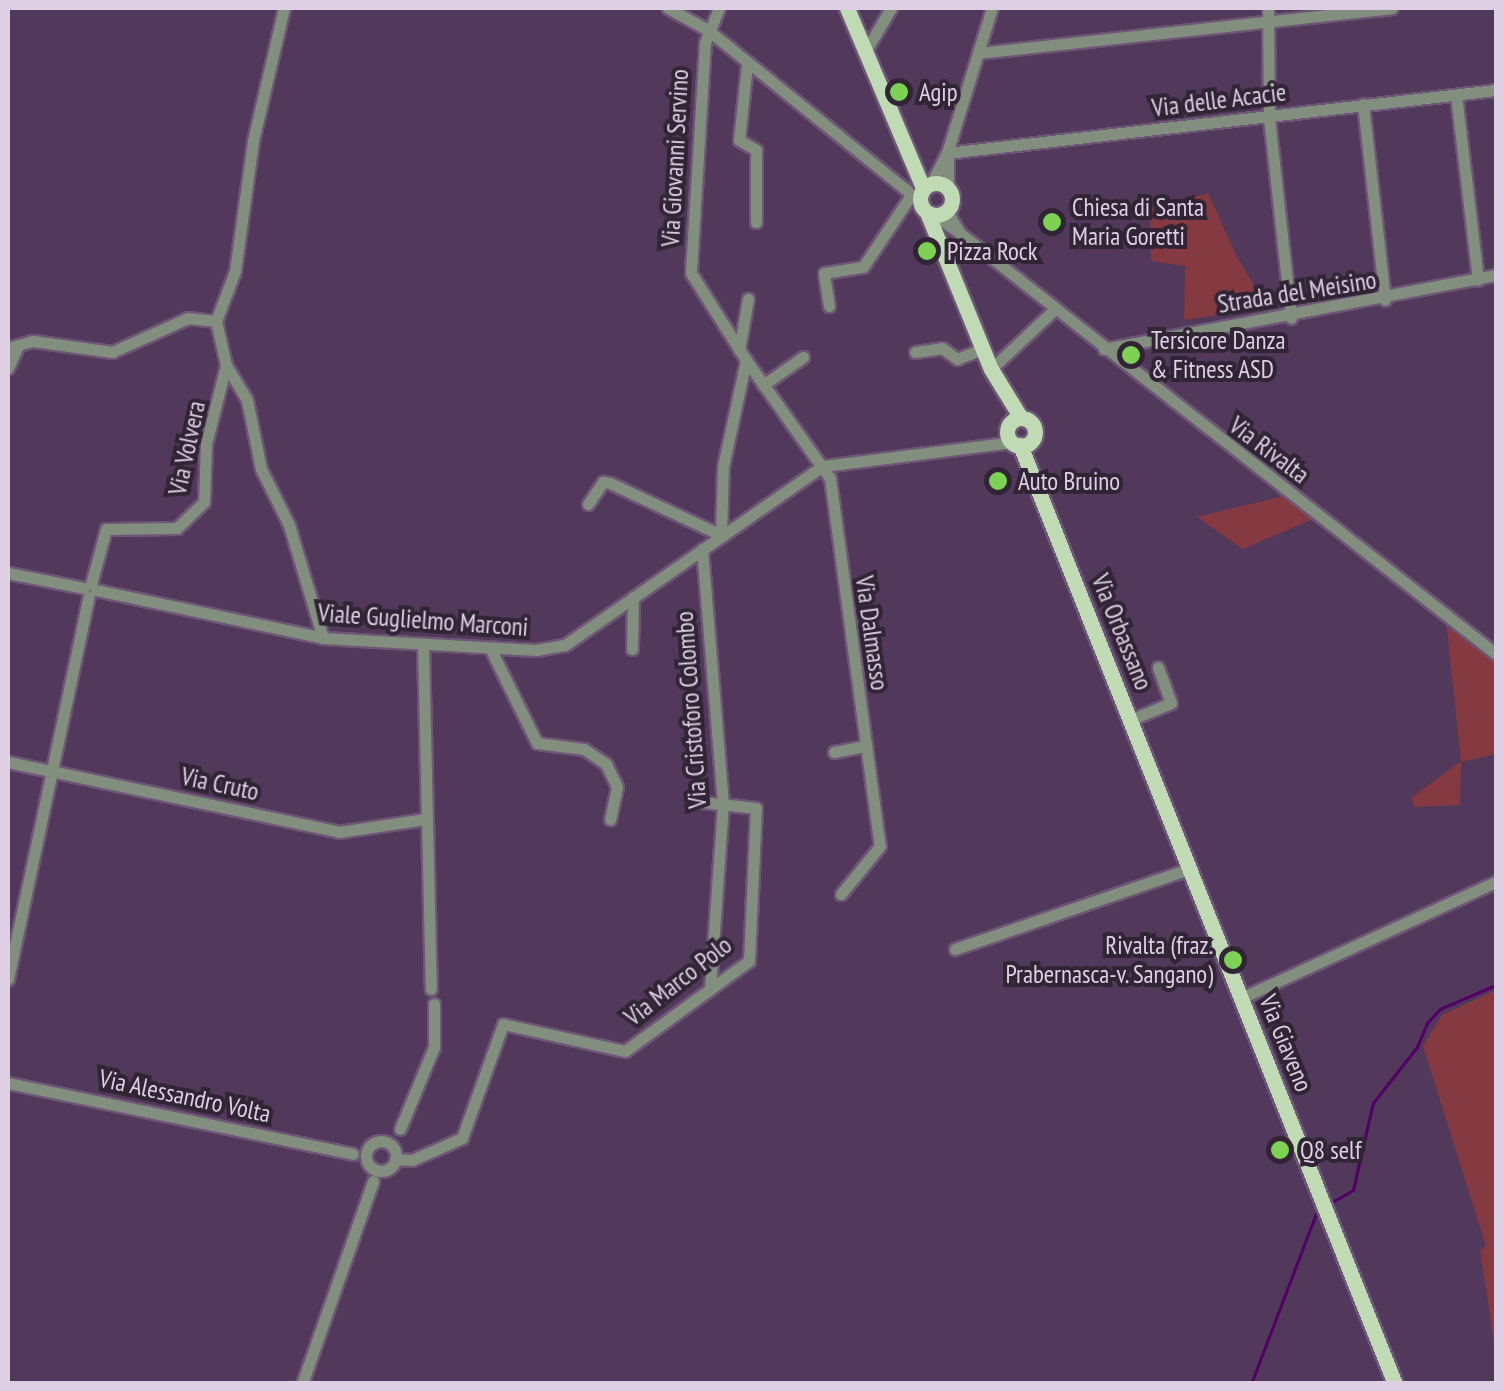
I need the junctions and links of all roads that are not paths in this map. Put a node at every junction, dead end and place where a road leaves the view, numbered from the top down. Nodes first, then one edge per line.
1 (284, 8) edge
2 (668, 8) edge
3 (719, 8) edge
4 (847, 8) edge
5 (891, 8) edge
6 (992, 8) edge
7 (1392, 8) edge
8 (1268, 14) edge
9 (708, 30) junction
10 (864, 52) junction
11 (978, 53) junction
12 (748, 64) junction
13 (1496, 90) edge
14 (1456, 95) junction
15 (1363, 104) junction
16 (1269, 118) junction
17 (948, 153) junction
18 (948, 189) joint
19 (929, 200) junction
20 (756, 222) dead end
21 (1496, 275) edge
22 (1478, 280) junction
23 (748, 299) dead end
24 (1385, 300) junction
25 (829, 306) dead end
26 (1055, 309) junction
27 (1291, 318) junction
28 (216, 321) junction
29 (12, 348) edge
30 (982, 349) junction
31 (1104, 349) junction
32 (915, 352) dead end
33 (742, 355) junction
34 (802, 357) dead end
35 (226, 366) junction
36 (8, 368) edge
37 (991, 369) junction
38 (764, 385) junction
39 (1016, 434) junction
40 (823, 466) junction
41 (588, 504) dead end
42 (721, 535) junction
43 (702, 549) junction
44 (8, 573) edge
45 (90, 590) junction
46 (633, 597) junction
47 (322, 638) junction
48 (423, 644) junction
49 (490, 648) junction
50 (632, 649) dead end
51 (1496, 654) edge
52 (1158, 666) dead end
53 (1130, 720) junction
54 (866, 746) junction
55 (834, 752) dead end
56 (8, 762) edge
57 (52, 771) junction
58 (694, 800) dead end
59 (723, 803) junction
60 (610, 819) dead end
61 (425, 820) junction
62 (1189, 869) junction
63 (1496, 882) edge
64 (842, 894) dead end
65 (955, 949) dead end
66 (8, 978) edge
67 (710, 988) junction
68 (431, 989) dead end
69 (1241, 998) junction
70 (434, 1004) dead end
71 (8, 1083) edge
72 (392, 1150) junction
73 (372, 1165) junction
74 (302, 1384) edge
75 (1395, 1384) edge

1 - 28 street
2 - 9 street, Via Rivalta
3 - 9 street, Via Giovanni Servino
4 - 10 main road, Via Orbassano
5 - 10 street
6 - 11 street
7 - 8 street
8 - 11 street
8 - 16 street
9 - 12 street, Via Rivalta
9 - 33 street, Via Giovanni Servino
10 - 19 main road, Via Orbassano
11 - 17 street
12 - 19 street, Via Rivalta
12 - 20 street
13 - 14 street, Via delle Acacie
14 - 15 street, Via delle Acacie
14 - 22 street
15 - 16 street, Via delle Acacie
15 - 24 street
16 - 17 street, Via delle Acacie
16 - 27 street
17 - 18 street
17 - 19 street
18 - 19 main road, Via Orbassano
19 - 25 street
19 - 26 street, Via Rivalta
19 - 30 main road, Via Orbassano
21 - 22 street, Strada del Meisino
22 - 24 street, Strada del Meisino
23 - 33 street
24 - 27 street, Strada del Meisino
26 - 31 street, Via Rivalta
26 - 37 street
27 - 31 street, Strada del Meisino
28 - 29 street
28 - 35 street, Via Volvera
29 - 36 street
30 - 32 street
30 - 37 main road, Via Orbassano
31 - 51 street, Via Rivalta
33 - 38 street, Via Dalmasso
33 - 42 street
34 - 38 street
35 - 45 street, Via Volvera
35 - 47 street
37 - 39 main road, Via Orbassano
38 - 40 street, Via Dalmasso
39 - 40 street, Viale Guglielmo Marconi
39 - 53 main road, Via Orbassano
40 - 42 street, Viale Guglielmo Marconi
40 - 54 street, Via Dalmasso
41 - 42 street
42 - 43 street, Viale Guglielmo Marconi
43 - 46 street, Viale Guglielmo Marconi
43 - 59 street, Via Cristoforo Colombo
44 - 45 street, Viale Guglielmo Marconi
45 - 47 street, Viale Guglielmo Marconi
45 - 57 street, Via Volvera
46 - 49 street, Viale Guglielmo Marconi
46 - 50 street
47 - 48 street, Viale Guglielmo Marconi
48 - 49 street, Viale Guglielmo Marconi
48 - 61 street
49 - 60 street
52 - 53 street, Via Orbassano
53 - 62 main road, Via Giaveno
54 - 55 street
54 - 64 street, Via Dalmasso
56 - 57 street, Via Cruto
57 - 61 street, Via Cruto
57 - 66 street, Via Volvera
58 - 59 street, Via Marco Polo
59 - 67 street, Via Cristoforo Colombo
59 - 67 street, Via Marco Polo
61 - 68 street
62 - 65 street
62 - 69 main road, Via Giaveno
63 - 69 street
67 - 72 street, Via Marco Polo
69 - 75 main road, Via Giaveno
70 - 72 street
71 - 73 street, Via Alessandro Volta
72 - 73 street
72 - 73 street
73 - 74 street

